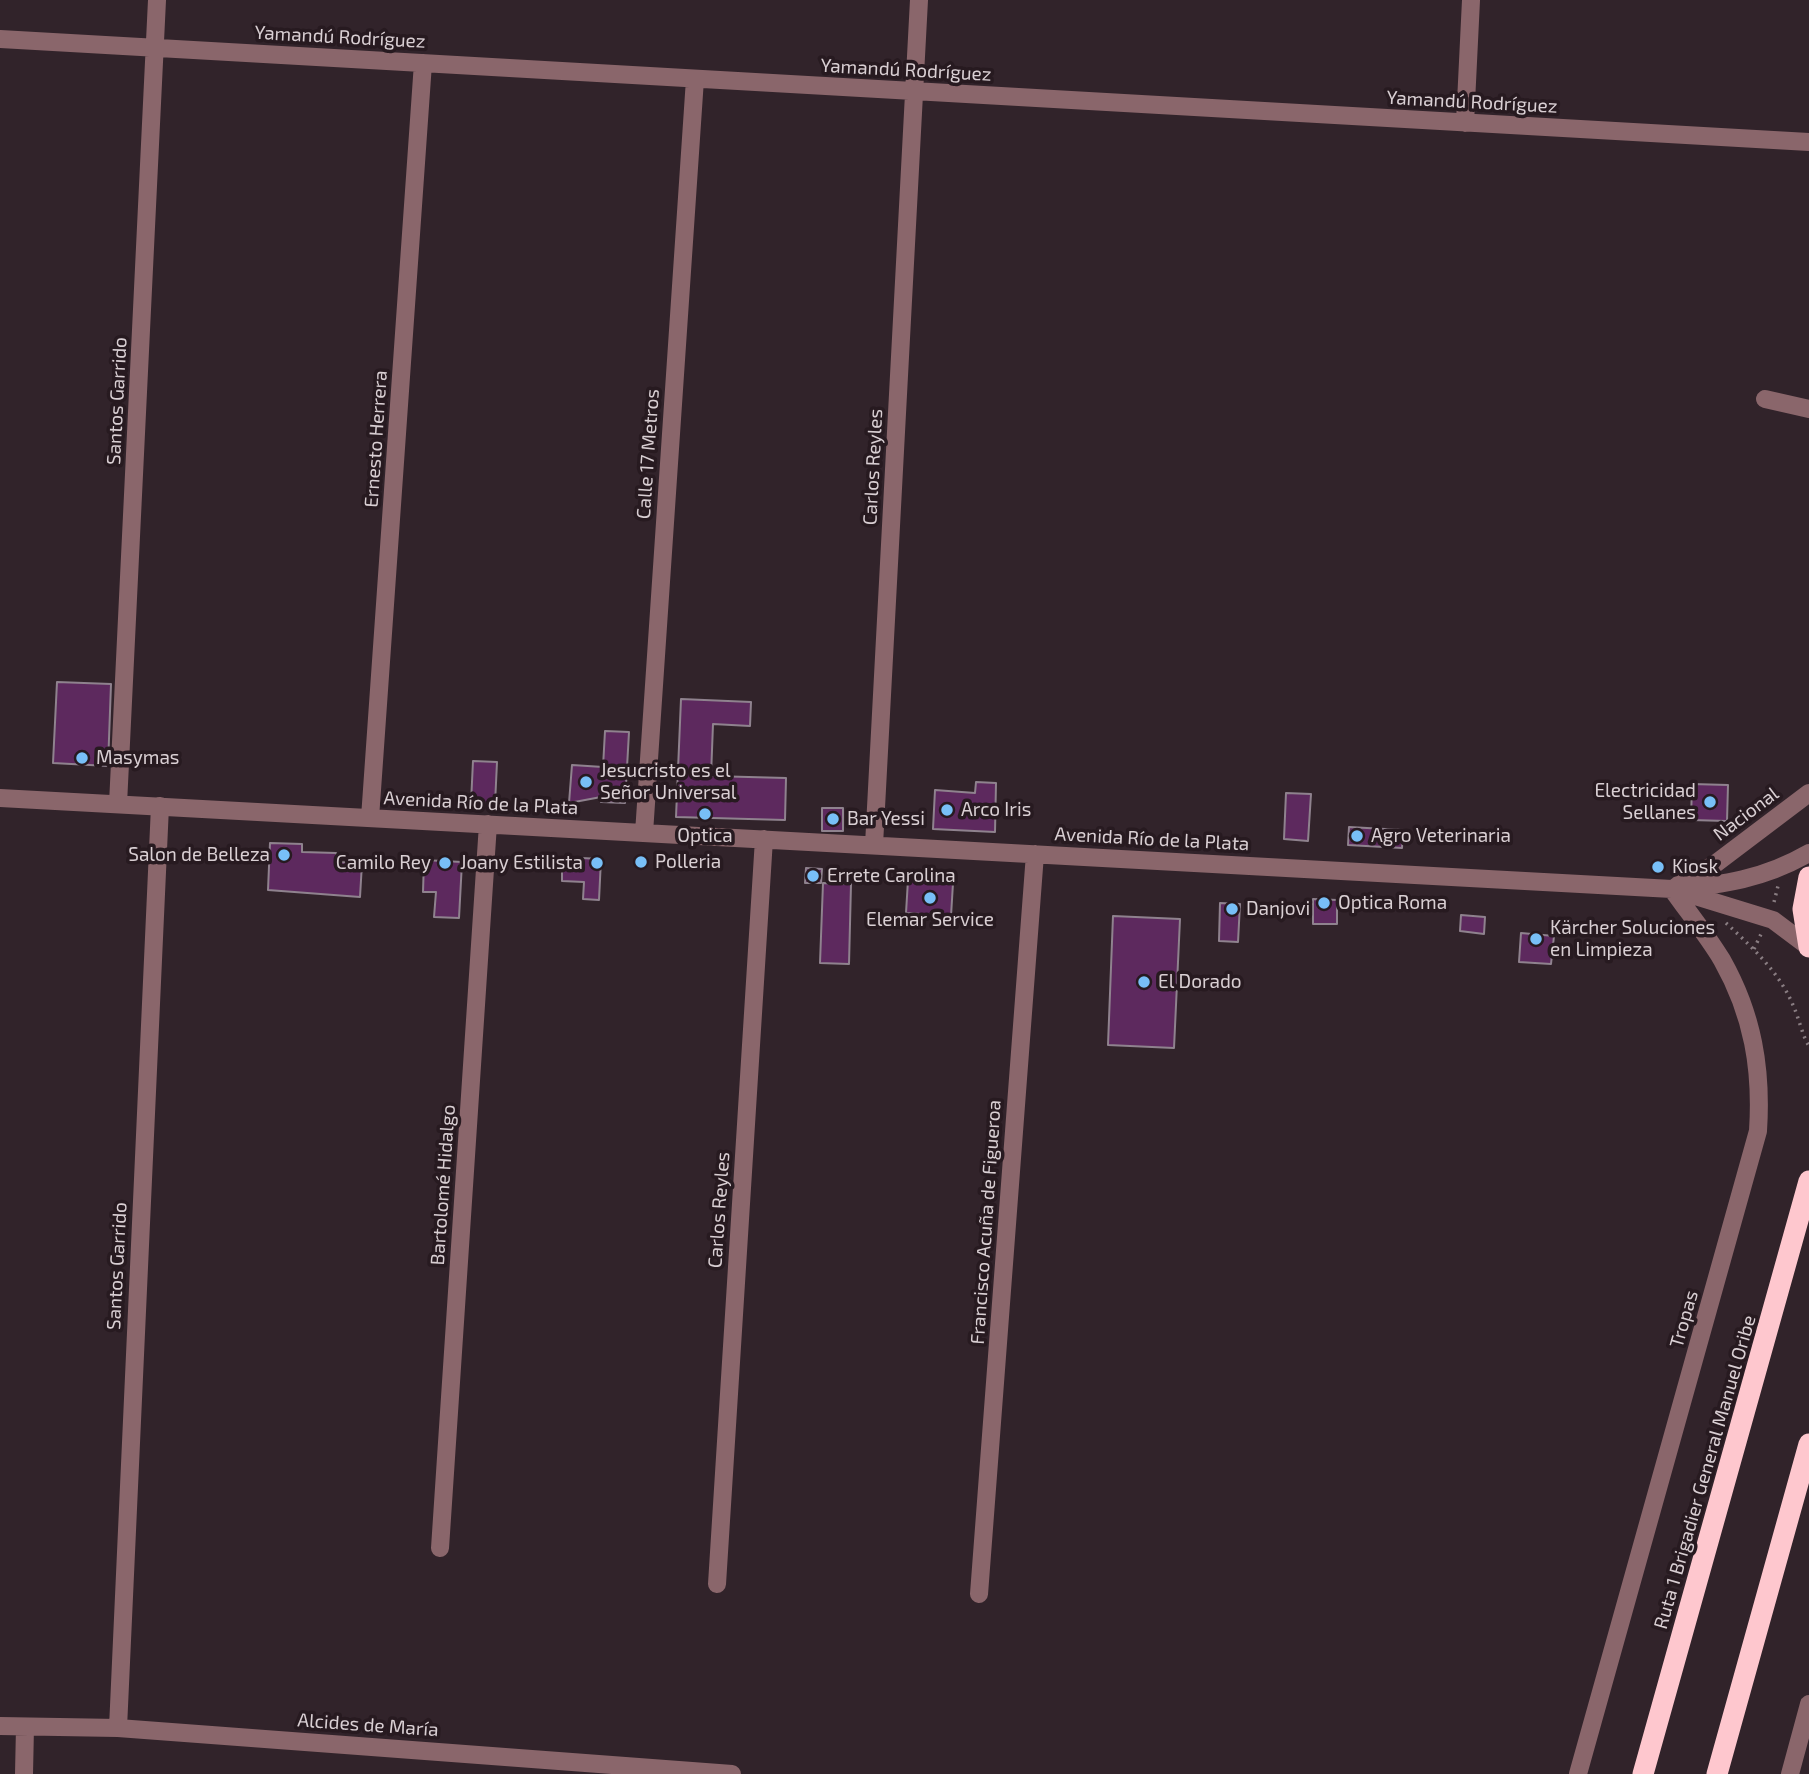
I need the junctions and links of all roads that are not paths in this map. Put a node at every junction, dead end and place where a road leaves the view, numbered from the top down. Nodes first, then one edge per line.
1 (157, 0) edge
2 (919, 0) edge
3 (1471, 0) edge
4 (0, 39) edge
5 (155, 48) junction
6 (424, 63) junction
7 (695, 79) junction
8 (914, 91) junction
9 (1465, 123) junction
10 (1809, 142) edge
11 (1765, 399) dead end
12 (1809, 409) edge
13 (1809, 793) edge
14 (0, 798) edge
15 (118, 804) junction
16 (160, 807) junction
17 (370, 818) junction
18 (488, 824) junction
19 (644, 833) junction
20 (764, 839) junction
21 (874, 845) junction
22 (1809, 853) edge
23 (1035, 854) junction
24 (1809, 877) edge
25 (1672, 889) junction
26 (1809, 947) edge
27 (1809, 1181) edge
28 (1809, 1444) edge
29 (440, 1548) dead end
30 (717, 1584) dead end
31 (979, 1594) dead end
32 (1809, 1704) edge
33 (0, 1726) edge
34 (25, 1727) junction
35 (118, 1728) junction
36 (24, 1774) edge
37 (732, 1774) edge
38 (1577, 1774) edge
39 (1643, 1774) edge
40 (1717, 1774) edge
41 (1790, 1774) edge

1 - 5 street, Santos Garrido
2 - 8 street, Carlos Reyles
3 - 9 street
4 - 5 street, Yamandú Rodríguez
5 - 6 street, Yamandú Rodríguez
5 - 15 street, Santos Garrido
6 - 7 street, Yamandú Rodríguez
6 - 17 street, Ernesto Herrera
7 - 8 street, Yamandú Rodríguez
7 - 19 street, Calle 17 Metros
8 - 9 street, Yamandú Rodríguez
8 - 21 street, Carlos Reyles
9 - 10 street, Yamandú Rodríguez
11 - 12 street
13 - 25 street, Nacional
14 - 15 street, Avenida Río de la Plata
15 - 16 street, Avenida Río de la Plata
16 - 17 street, Avenida Río de la Plata
16 - 35 street, Santos Garrido
17 - 18 street, Avenida Río de la Plata
18 - 19 street, Avenida Río de la Plata
18 - 29 street, Bartolomé Hidalgo
19 - 20 street, Avenida Río de la Plata
20 - 21 street, Avenida Río de la Plata
20 - 30 street, Carlos Reyles
21 - 23 street, Avenida Río de la Plata
22 - 25 street, Avenida Río de la Plata
23 - 25 street, Avenida Río de la Plata
23 - 31 street, Francisco Acuña de Figueroa
24 - 26 highway
25 - 26 street, Avenida Río de la Plata
25 - 38 street, Tropas
27 - 39 highway, Ruta 1 Brigadier General Manuel Oribe
28 - 40 highway
32 - 41 street
33 - 34 street, Alcides de María
34 - 35 street, Alcides de María
34 - 36 street
35 - 37 street, Alcides de María

